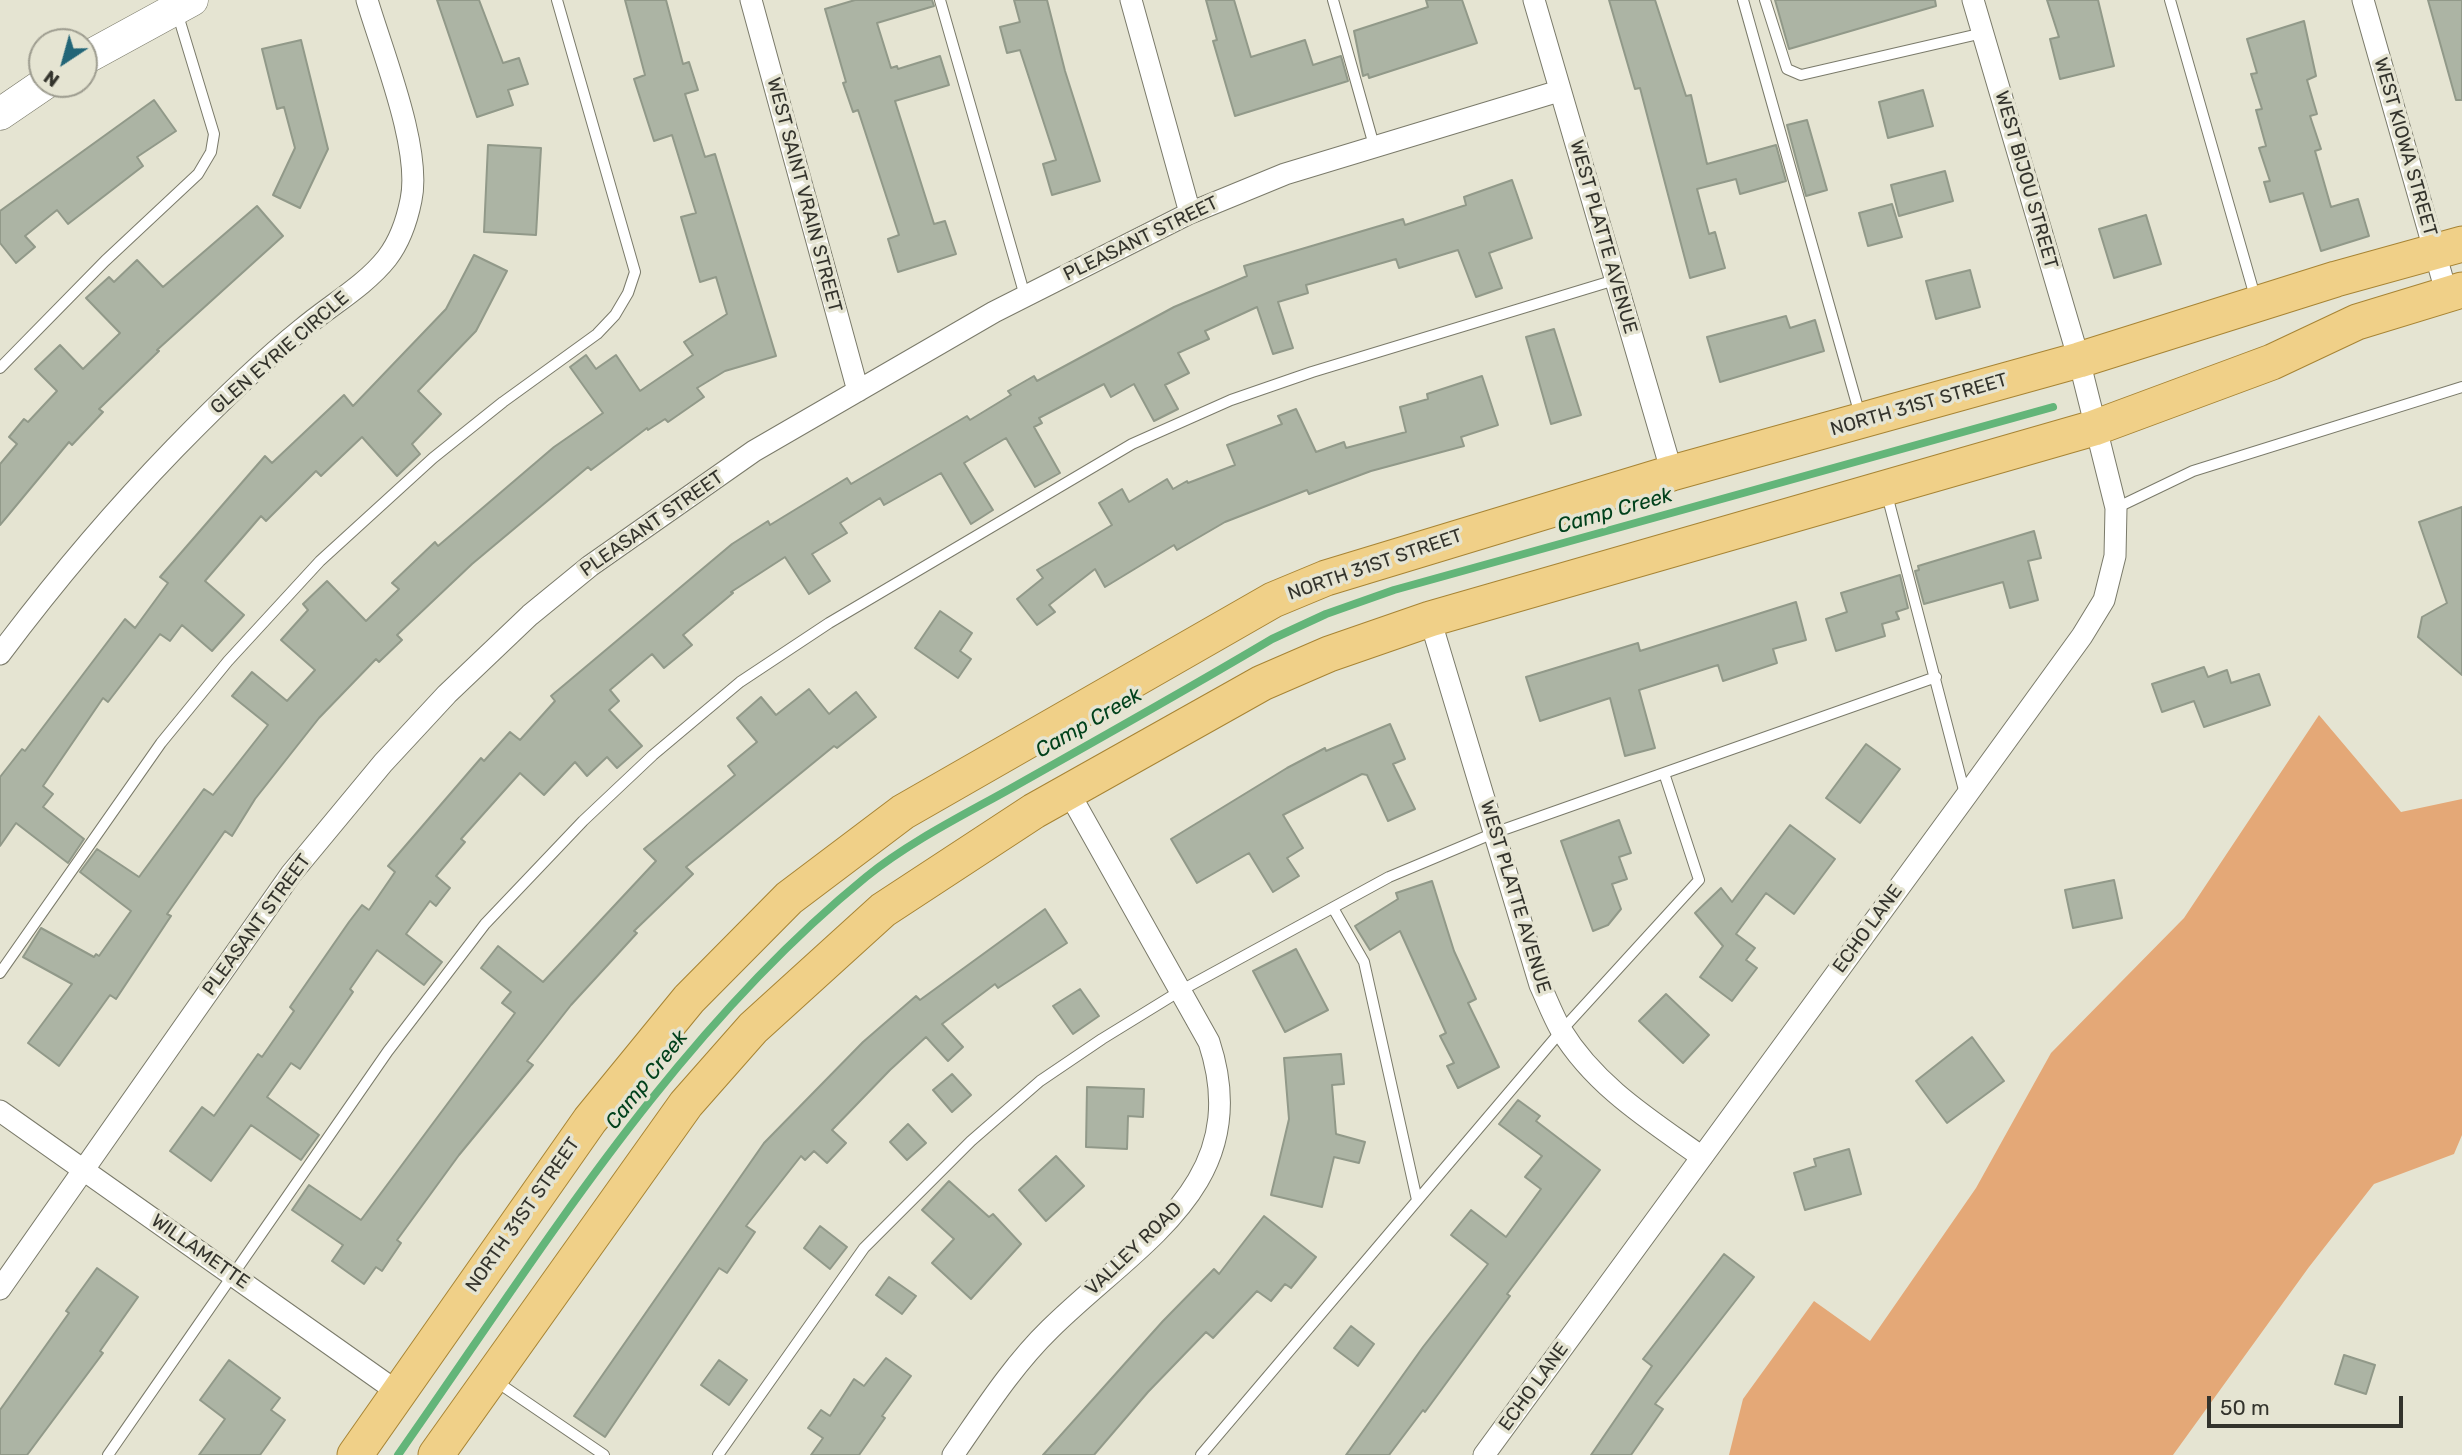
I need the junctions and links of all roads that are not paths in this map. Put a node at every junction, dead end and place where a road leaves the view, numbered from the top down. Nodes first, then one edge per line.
1 (367, 0) edge
2 (557, 0) edge
3 (751, 0) edge
4 (940, 0) edge
5 (1131, 0) edge
6 (1333, 0) edge
7 (1534, 0) edge
8 (1743, 0) edge
9 (1765, 0) edge
10 (1973, 0) edge
11 (2170, 0) edge
12 (2363, 0) edge
13 (180, 3) edge
14 (1983, 33) junction
15 (98, 51) edge
16 (1559, 91) junction
17 (28, 95) edge
18 (0, 114) edge
19 (1375, 149) junction
20 (1190, 213) junction
21 (2449, 248) edge
22 (1615, 280) junction
23 (2454, 293) edge
24 (1025, 296) junction
25 (2257, 304) junction
26 (2078, 360) junction
27 (0, 368) edge
28 (2462, 387) edge
29 (858, 391) junction
30 (1862, 421) junction
31 (2094, 428) junction
32 (1672, 473) junction
33 (1885, 488) junction
34 (2116, 508) junction
35 (1430, 619) junction
36 (0, 654) edge
37 (1936, 677) junction
38 (1664, 773) junction
39 (1068, 791) junction
40 (1966, 796) junction
41 (1494, 833) junction
42 (1333, 908) junction
43 (0, 973) edge
44 (1180, 991) junction
45 (1562, 1030) junction
46 (0, 1111) edge
47 (1702, 1157) junction
48 (84, 1171) junction
49 (1418, 1200) junction
50 (234, 1275) junction
51 (0, 1289) edge
52 (491, 1378) junction
53 (399, 1393) junction
54 (108, 1455) edge
55 (355, 1455) edge
56 (436, 1455) edge
57 (604, 1455) edge
58 (718, 1455) edge
59 (953, 1455) edge
60 (1201, 1455) edge
61 (1484, 1455) edge

1 - 36 street, GLEN EYRIE CIRCLE
2 - 43 lane
3 - 29 street, WEST SAINT VRAIN STREET
4 - 24 lane
5 - 20 street
6 - 19 lane
7 - 16 street, WEST PLATTE AVENUE
8 - 30 lane
9 - 14 lane
10 - 14 street, WEST BIJOU STREET
11 - 25 lane
12 - 21 street, WEST KIOWA STREET
13 - 15 main road
13 - 27 lane
14 - 26 street, WEST BIJOU STREET
16 - 19 street, PLEASANT STREET
16 - 22 street, WEST PLATTE AVENUE
17 - 18 main road
19 - 20 street, PLEASANT STREET
20 - 24 street, PLEASANT STREET
21 - 23 street, WEST KIOWA STREET
21 - 25 main road, NORTH 31ST STREET
22 - 32 street, WEST PLATTE AVENUE
22 - 50 lane
23 - 31 main road
24 - 29 street, PLEASANT STREET
25 - 26 main road, NORTH 31ST STREET
26 - 30 main road, NORTH 31ST STREET
26 - 31 street, ECHO LANE
28 - 34 lane
29 - 48 street, PLEASANT STREET
30 - 32 main road, NORTH 31ST STREET
31 - 33 main road
31 - 34 street, ECHO LANE
32 - 53 main road, NORTH 31ST STREET
33 - 35 main road
33 - 37 lane
34 - 40 street, ECHO LANE
35 - 39 main road
35 - 41 street, WEST PLATTE AVENUE
37 - 38 lane
37 - 40 lane
38 - 41 lane
38 - 45 lane
39 - 44 street, VALLEY ROAD
39 - 52 main road
40 - 47 street, ECHO LANE
41 - 42 lane
41 - 45 street, WEST PLATTE AVENUE
42 - 44 lane
42 - 49 lane
44 - 58 lane
44 - 59 street, VALLEY ROAD
45 - 47 street, WEST PLATTE AVENUE
45 - 49 lane
46 - 48 street, WILLAMETTE
47 - 61 street, ECHO LANE
48 - 50 street, WILLAMETTE
48 - 51 street, PLEASANT STREET
49 - 60 lane
50 - 53 street, WILLAMETTE
50 - 54 lane
52 - 56 main road
52 - 57 lane
53 - 55 main road, NORTH 31ST STREET

